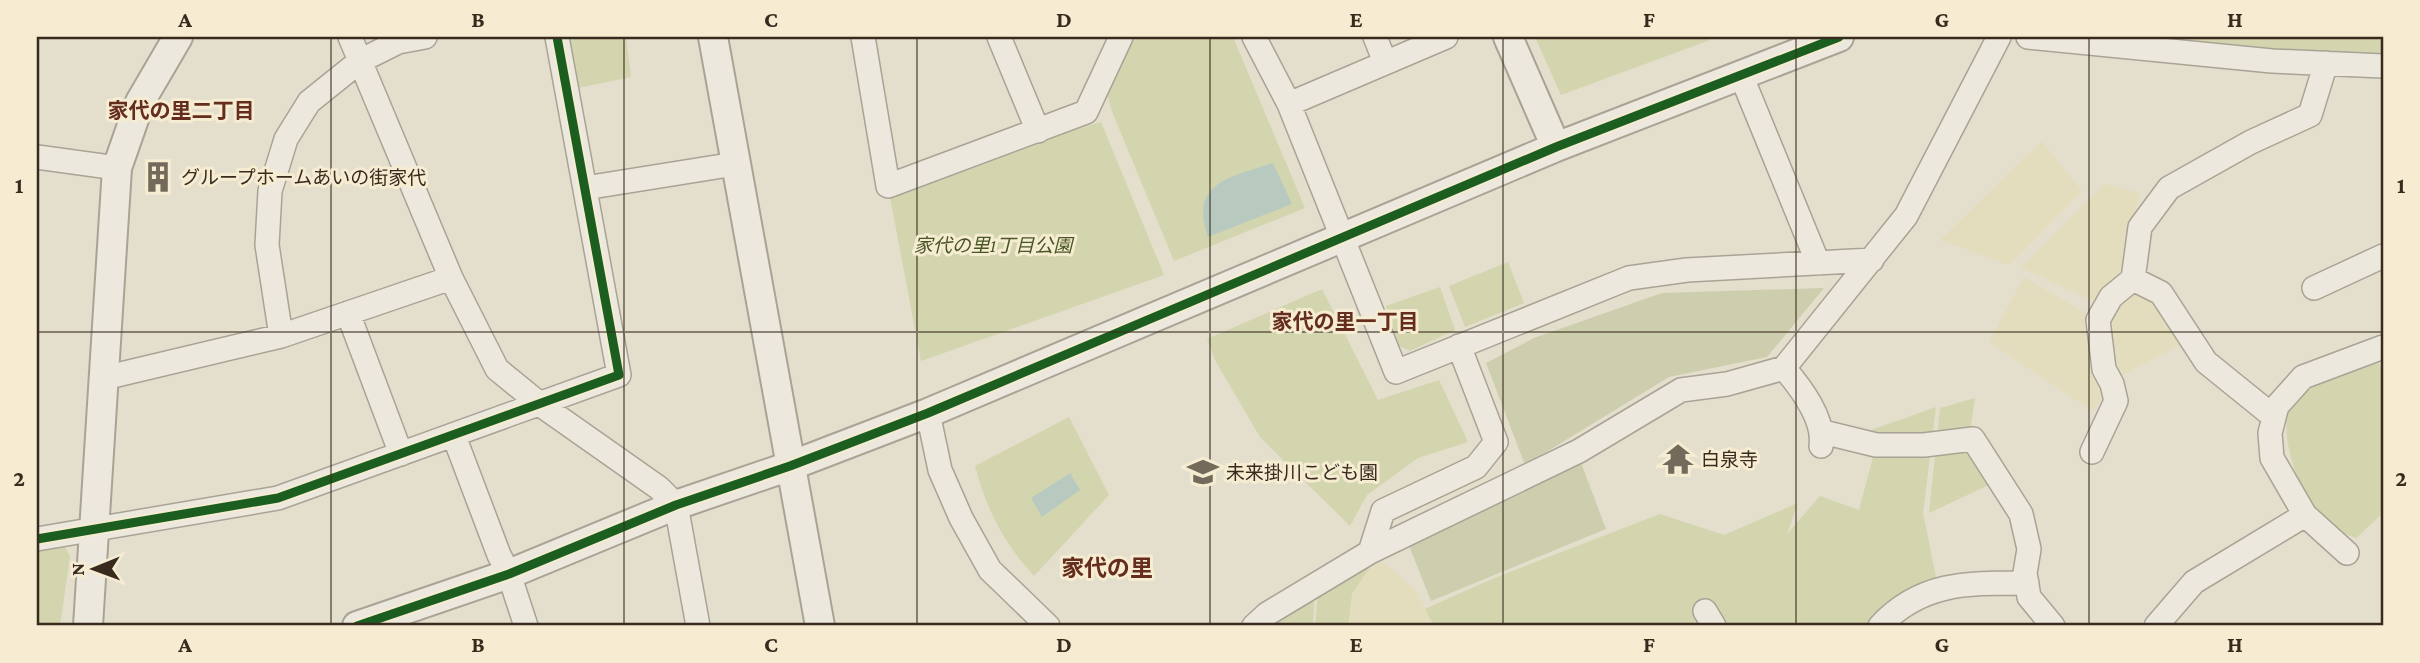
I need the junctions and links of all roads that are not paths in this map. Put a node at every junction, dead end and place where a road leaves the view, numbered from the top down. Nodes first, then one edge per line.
1 (178, 37) edge
2 (350, 37) edge
3 (425, 37) edge
4 (557, 37) edge
5 (713, 37) edge
6 (863, 37) edge
7 (999, 37) edge
8 (1121, 37) edge
9 (1254, 37) edge
10 (1375, 37) edge
11 (1446, 37) edge
12 (1508, 37) edge
13 (1839, 37) edge
14 (1999, 37) edge
15 (2028, 37) edge
16 (360, 61) junction
17 (1385, 62) junction
18 (2326, 63) junction
19 (2383, 66) edge
20 (1741, 75) junction
21 (1289, 104) junction
22 (1038, 131) junction
23 (1556, 147) junction
24 (37, 157) edge
25 (735, 164) junction
26 (117, 168) junction
27 (585, 188) junction
28 (1341, 238) junction
29 (2383, 256) edge
30 (1872, 260) junction
31 (1818, 262) junction
32 (450, 278) junction
33 (2133, 279) junction
34 (2314, 288) dead end
35 (348, 313) junction
36 (281, 336) junction
37 (1459, 346) junction
38 (2383, 347) edge
39 (1784, 368) junction
40 (104, 377) junction
41 (541, 405) junction
42 (929, 413) junction
43 (2274, 417) junction
44 (454, 436) junction
45 (2092, 452) dead end
46 (401, 454) junction
47 (790, 466) junction
48 (676, 505) junction
49 (2305, 514) junction
50 (93, 530) junction
51 (37, 539) edge
52 (1370, 552) junction
53 (2347, 553) dead end
54 (509, 574) junction
55 (2027, 583) junction
56 (1037, 623) edge
57 (88, 626) edge
58 (357, 626) edge
59 (526, 626) edge
60 (698, 626) edge
61 (820, 626) edge
62 (1254, 626) edge
63 (1880, 626) edge
64 (2053, 626) edge
65 (2156, 626) edge

1 - 26 street
2 - 16 street
3 - 16 street
4 - 27 street
5 - 25 street
6 - 22 street
7 - 22 street
8 - 22 street
9 - 21 street
10 - 17 street
11 - 17 street
12 - 23 street
13 - 20 street
14 - 30 street
15 - 18 street
16 - 32 street
16 - 36 street
17 - 21 street
18 - 19 street
18 - 33 street
20 - 23 street
20 - 31 street
21 - 28 street
23 - 28 street
24 - 26 street
25 - 27 street
25 - 47 street
26 - 40 street
27 - 41 street
28 - 37 street
28 - 42 street
29 - 34 street
30 - 31 street
30 - 39 street
31 - 37 street
32 - 35 street
32 - 41 street
33 - 43 street
33 - 45 street
35 - 36 street
35 - 46 street
36 - 40 street
37 - 52 street
38 - 43 street
39 - 52 street
39 - 55 street
40 - 50 street
41 - 44 street
41 - 48 street
42 - 47 street
42 - 56 street
43 - 49 street
44 - 46 street
44 - 54 street
46 - 50 street
47 - 48 street
47 - 61 street
48 - 54 street
48 - 60 street
49 - 53 street
49 - 65 street
50 - 51 street
50 - 57 street
52 - 62 street
54 - 58 street
54 - 59 street
55 - 63 street
55 - 64 street

